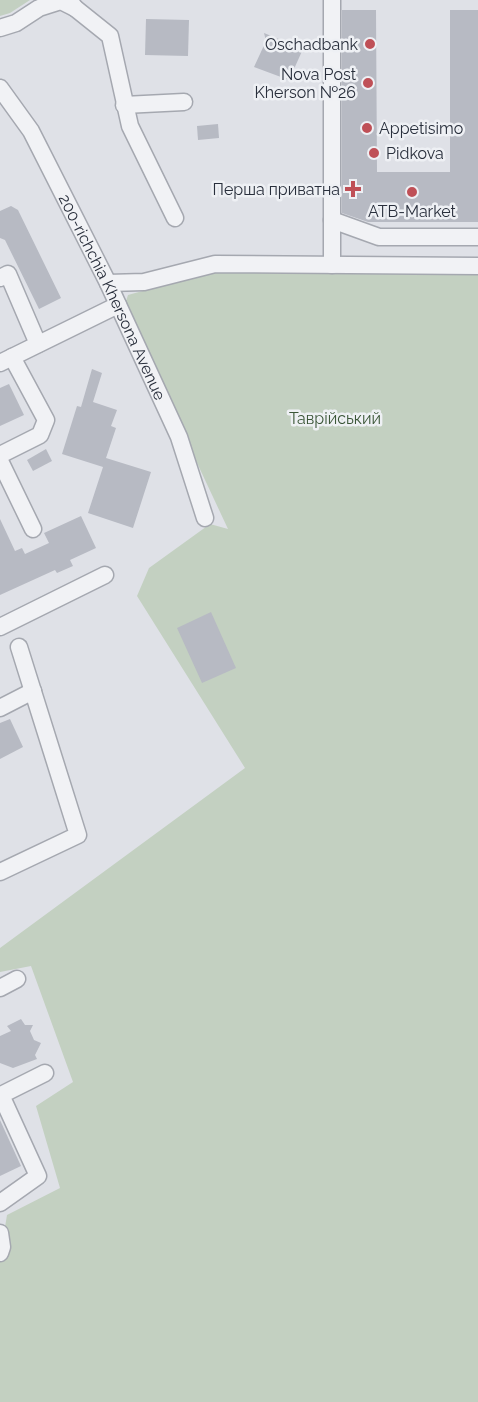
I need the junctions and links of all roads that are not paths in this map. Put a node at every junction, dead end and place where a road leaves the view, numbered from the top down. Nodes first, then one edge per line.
1 (332, 0) edge
2 (43, 4) edge
3 (72, 4) edge
4 (0, 28) edge
5 (0, 88) edge
6 (184, 102) dead end
7 (124, 105) junction
8 (175, 218) dead end
9 (332, 220) junction
10 (478, 237) edge
11 (332, 265) junction
12 (478, 266) edge
13 (0, 278) edge
14 (108, 283) junction
15 (118, 305) junction
16 (38, 344) junction
17 (6, 360) edge
18 (0, 455) edge
19 (0, 462) edge
20 (206, 518) dead end
21 (33, 529) dead end
22 (105, 575) dead end
23 (0, 627) edge
24 (20, 647) dead end
25 (33, 691) junction
26 (0, 708) edge
27 (0, 872) edge
28 (17, 979) dead end
29 (0, 988) edge
30 (45, 1073) dead end
31 (0, 1094) edge
32 (0, 1203) edge
33 (0, 1233) edge
34 (0, 1253) edge

1 - 9 street
2 - 3 street
2 - 4 street
3 - 7 street
5 - 14 street, 200-richchia Khersona Avenue
6 - 7 street
7 - 8 street
9 - 10 street
9 - 11 street
11 - 12 street
11 - 14 street
13 - 16 street
14 - 15 street, 200-richchia Khersona Avenue
15 - 16 street
15 - 20 street, 200-richchia Khersona Avenue
16 - 17 street
17 - 18 street
19 - 21 street
22 - 23 street
24 - 25 street
25 - 26 street
25 - 27 street
28 - 29 street
30 - 31 street
31 - 32 street
33 - 34 street

